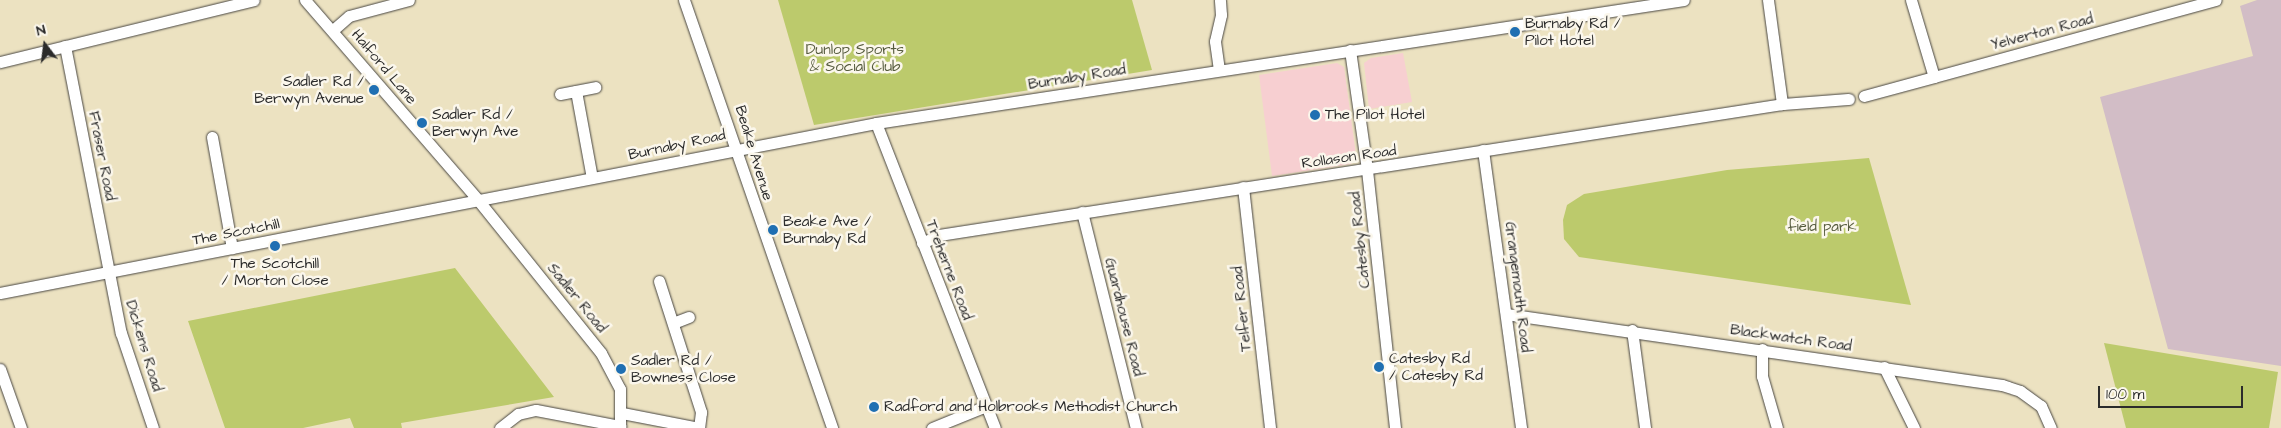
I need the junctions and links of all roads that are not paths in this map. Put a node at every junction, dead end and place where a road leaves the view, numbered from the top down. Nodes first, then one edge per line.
1 (254, 0) edge
2 (305, 0) edge
3 (409, 0) edge
4 (684, 0) edge
5 (1220, 0) edge
6 (1684, 0) edge
7 (1768, 0) edge
8 (1911, 0) edge
9 (2216, 0) edge
10 (334, 30) junction
11 (65, 46) junction
12 (1350, 50) junction
13 (0, 62) edge
14 (1219, 70) junction
15 (1934, 78) junction
16 (594, 87) dead end
17 (576, 91) junction
18 (560, 94) dead end
19 (1864, 96) dead end
20 (1849, 99) dead end
21 (1782, 104) junction
22 (876, 123) junction
23 (212, 137) dead end
24 (737, 148) junction
25 (1483, 150) junction
26 (1367, 170) junction
27 (592, 178) junction
28 (1243, 187) junction
29 (478, 200) junction
30 (1082, 212) junction
31 (922, 243) junction
32 (232, 248) junction
33 (108, 272) junction
34 (659, 281) dead end
35 (0, 293) edge
36 (1506, 314) junction
37 (689, 317) dead end
38 (673, 323) junction
39 (1632, 330) junction
40 (1762, 349) junction
41 (1884, 367) junction
42 (0, 369) edge
43 (986, 406) junction
44 (622, 413) junction
45 (620, 427) edge
46 (21, 428) edge
47 (153, 428) edge
48 (500, 428) edge
49 (699, 428) edge
50 (832, 428) edge
51 (932, 428) edge
52 (994, 428) edge
53 (1136, 428) edge
54 (1270, 428) edge
55 (1395, 428) edge
56 (1521, 428) edge
57 (1645, 428) edge
58 (1777, 428) edge
59 (1914, 428) edge
60 (2051, 428) edge

1 - 11 street
2 - 10 street, Halford Lane
3 - 10 street
4 - 24 street, Beake Avenue
5 - 14 street
6 - 12 street, Burnaby Road
7 - 21 street
8 - 15 street
9 - 15 street, Yelverton Road
10 - 29 street, Halford Lane
11 - 13 street
11 - 33 street, Fraser Road
12 - 14 street, Burnaby Road
12 - 26 street, Catesby Road
14 - 22 street, Burnaby Road
15 - 19 street, Yelverton Road
16 - 17 street
17 - 18 street
17 - 27 street
20 - 21 street, Rollason Road
21 - 25 street, Rollason Road
22 - 24 street, Burnaby Road
22 - 31 street, Treherne Road
23 - 32 street
24 - 27 street, Burnaby Road
24 - 50 street, Beake Avenue
25 - 26 street, Rollason Road
25 - 36 street, Grangemouth Road
26 - 28 street, Rollason Road
26 - 55 street, Catesby Road
27 - 29 street, Burnaby Road
28 - 30 street, Rollason Road
28 - 54 street, Telfer Road
29 - 32 street, The Scotchill
29 - 44 street, Sadler Road
30 - 31 street, Rollason Road
30 - 53 street, Guardhouse Road
31 - 43 street, Treherne Road
32 - 33 street, The Scotchill
33 - 35 street, The Scotchill
33 - 47 street, Dickens Road
34 - 38 street
36 - 39 street, Blackwatch Road
36 - 56 street, Grangemouth Road
37 - 38 street
38 - 49 street
39 - 40 street, Blackwatch Road
39 - 57 street
40 - 41 street, Blackwatch Road
40 - 58 street
41 - 59 street
41 - 60 street, Blackwatch Road
42 - 46 street
43 - 51 street
43 - 52 street, Treherne Road
44 - 45 street, Sadler Road
44 - 49 street
45 - 48 street

